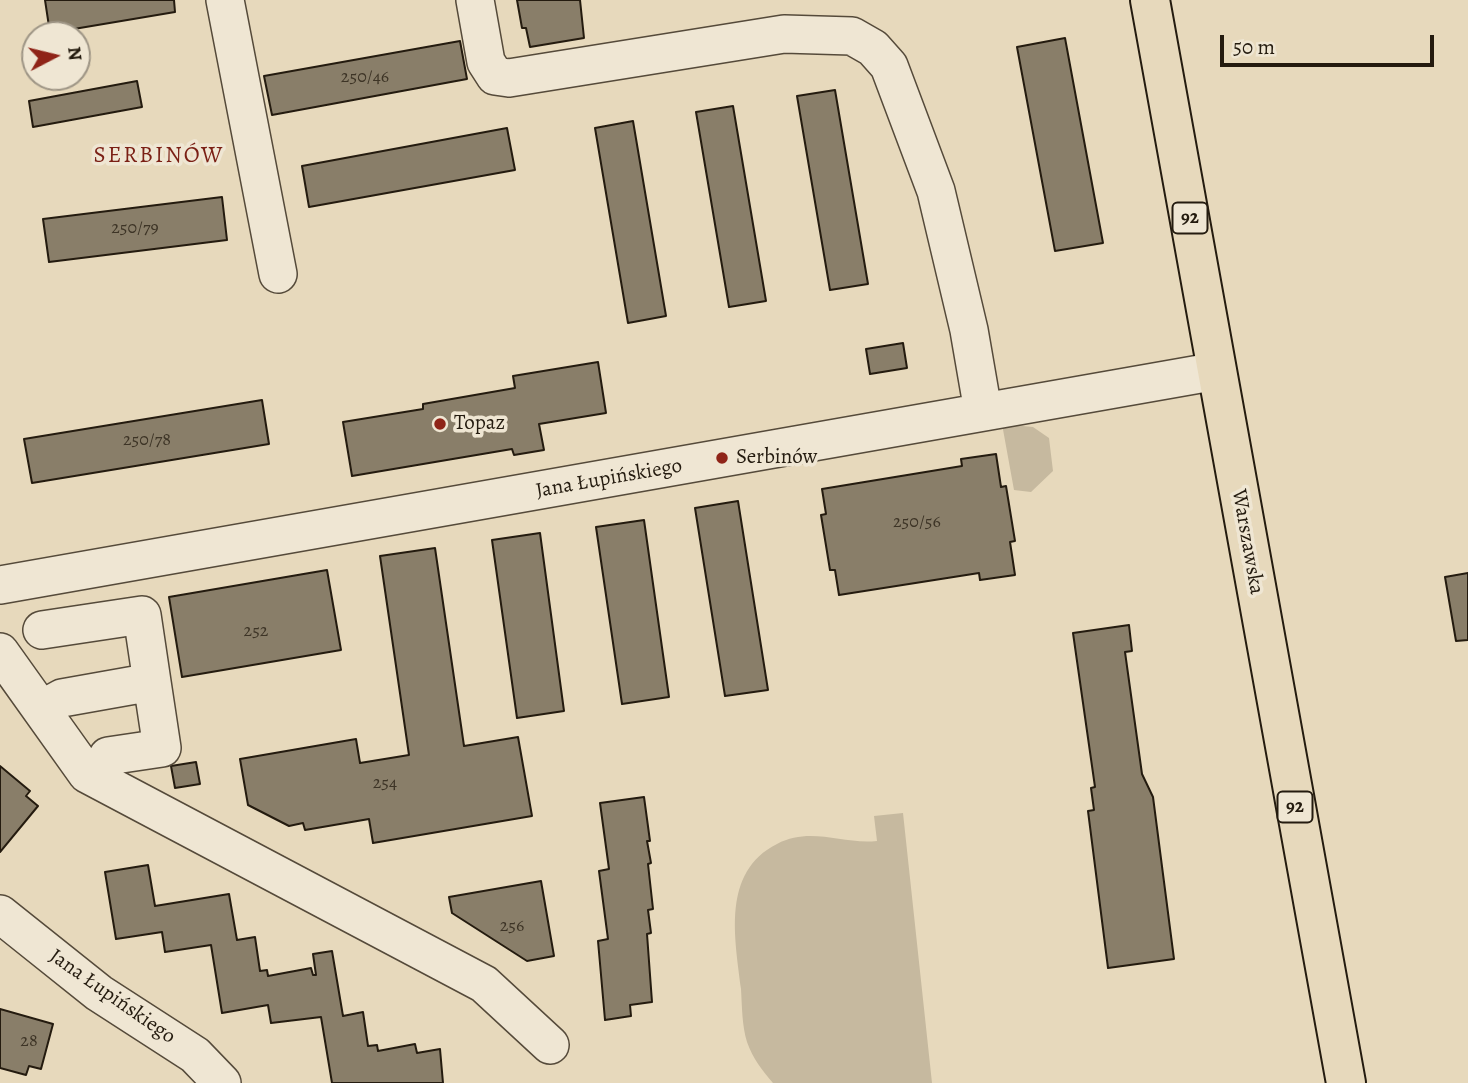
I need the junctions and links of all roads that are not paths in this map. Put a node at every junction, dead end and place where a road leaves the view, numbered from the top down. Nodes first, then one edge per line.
1 (226, 0) edge
2 (475, 0) edge
3 (1150, 0) edge
4 (278, 274) dead end
5 (1217, 371) junction
6 (983, 411) junction
7 (0, 585) edge
8 (42, 630) dead end
9 (0, 652) edge
10 (152, 682) junction
11 (42, 709) junction
12 (108, 756) dead end
13 (0, 914) edge
14 (550, 1045) dead end
15 (222, 1083) edge
16 (1346, 1083) edge

1 - 4 street
2 - 6 street
3 - 5 main road, Warszawska / 92
5 - 6 street, Jana Łupińskiego
5 - 16 main road, Warszawska / 92
6 - 7 street, Jana Łupińskiego
8 - 10 street
9 - 11 street
10 - 11 street
10 - 12 street
11 - 14 street
13 - 15 street, Jana Łupińskiego

